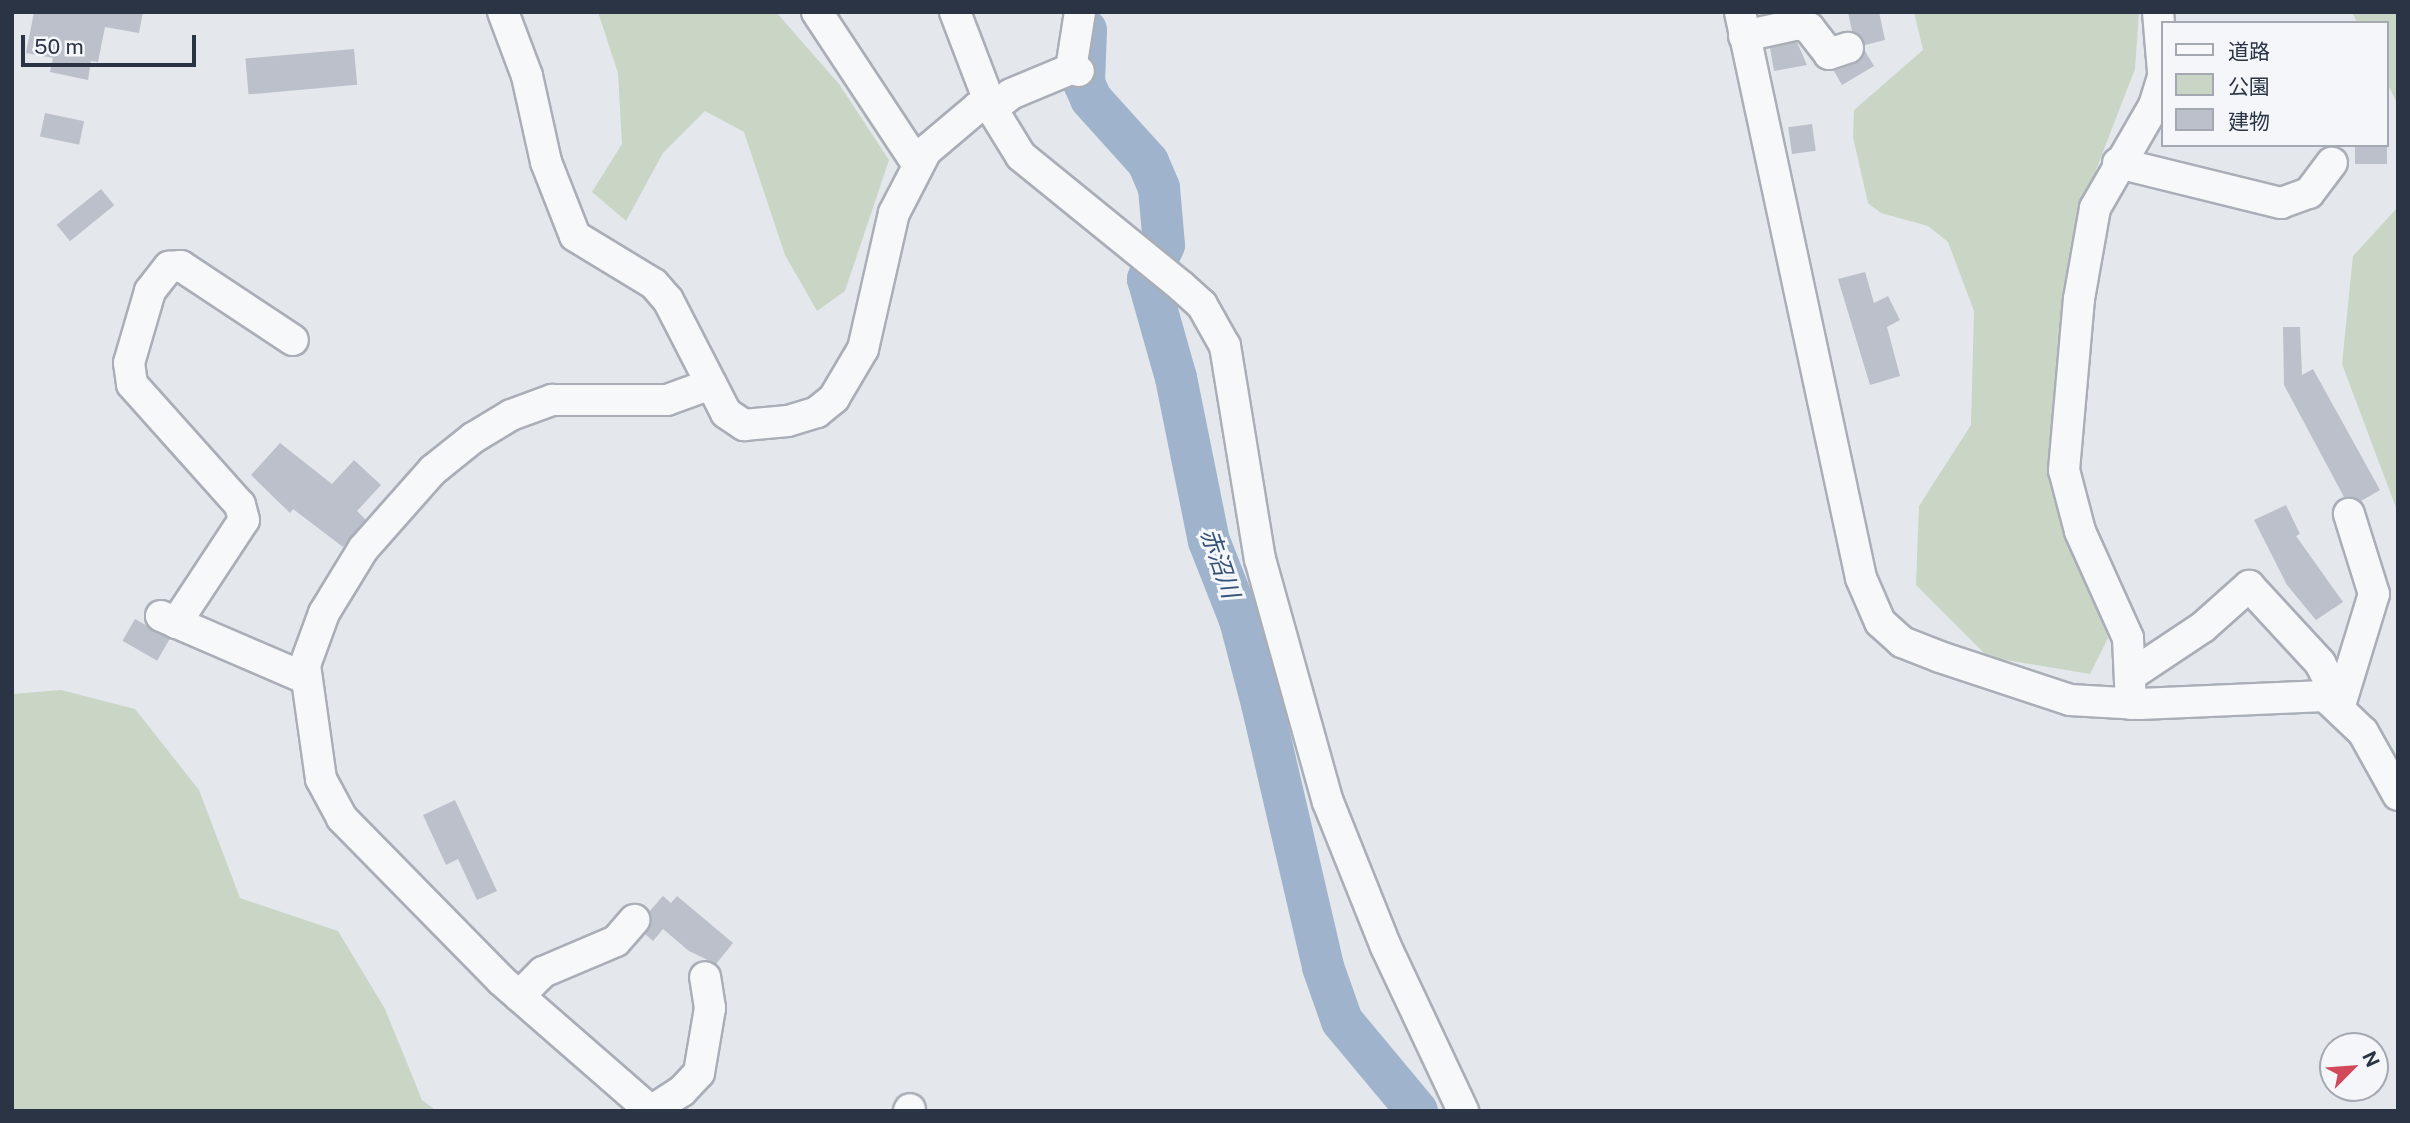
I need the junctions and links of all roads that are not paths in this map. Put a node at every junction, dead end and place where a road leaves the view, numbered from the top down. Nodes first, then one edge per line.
1 (503, 12) edge
2 (817, 12) edge
3 (955, 12) edge
4 (1080, 12) edge
5 (2158, 12) edge
6 (1742, 24) edge
7 (1848, 48) dead end
8 (2162, 59) edge
9 (2162, 80) edge
10 (992, 109) junction
11 (2118, 163) junction
12 (2332, 163) dead end
13 (918, 165) junction
14 (293, 340) dead end
15 (711, 384) junction
16 (2349, 514) dead end
17 (305, 678) junction
18 (2131, 690) junction
19 (2335, 702) junction
20 (2398, 795) edge
21 (634, 920) dead end
22 (705, 976) dead end
23 (519, 996) junction
24 (651, 1111) edge
25 (1463, 1111) edge

1 - 15 street
2 - 13 street
3 - 10 street
4 - 10 street
5 - 8 street
6 - 7 street
6 - 18 street
9 - 11 street
10 - 13 street
10 - 25 street
11 - 12 street
11 - 18 street
13 - 15 street
14 - 17 street
15 - 17 street
16 - 19 street
17 - 23 street
18 - 19 street
18 - 19 street
19 - 20 street
21 - 23 street
22 - 24 street
23 - 24 street

